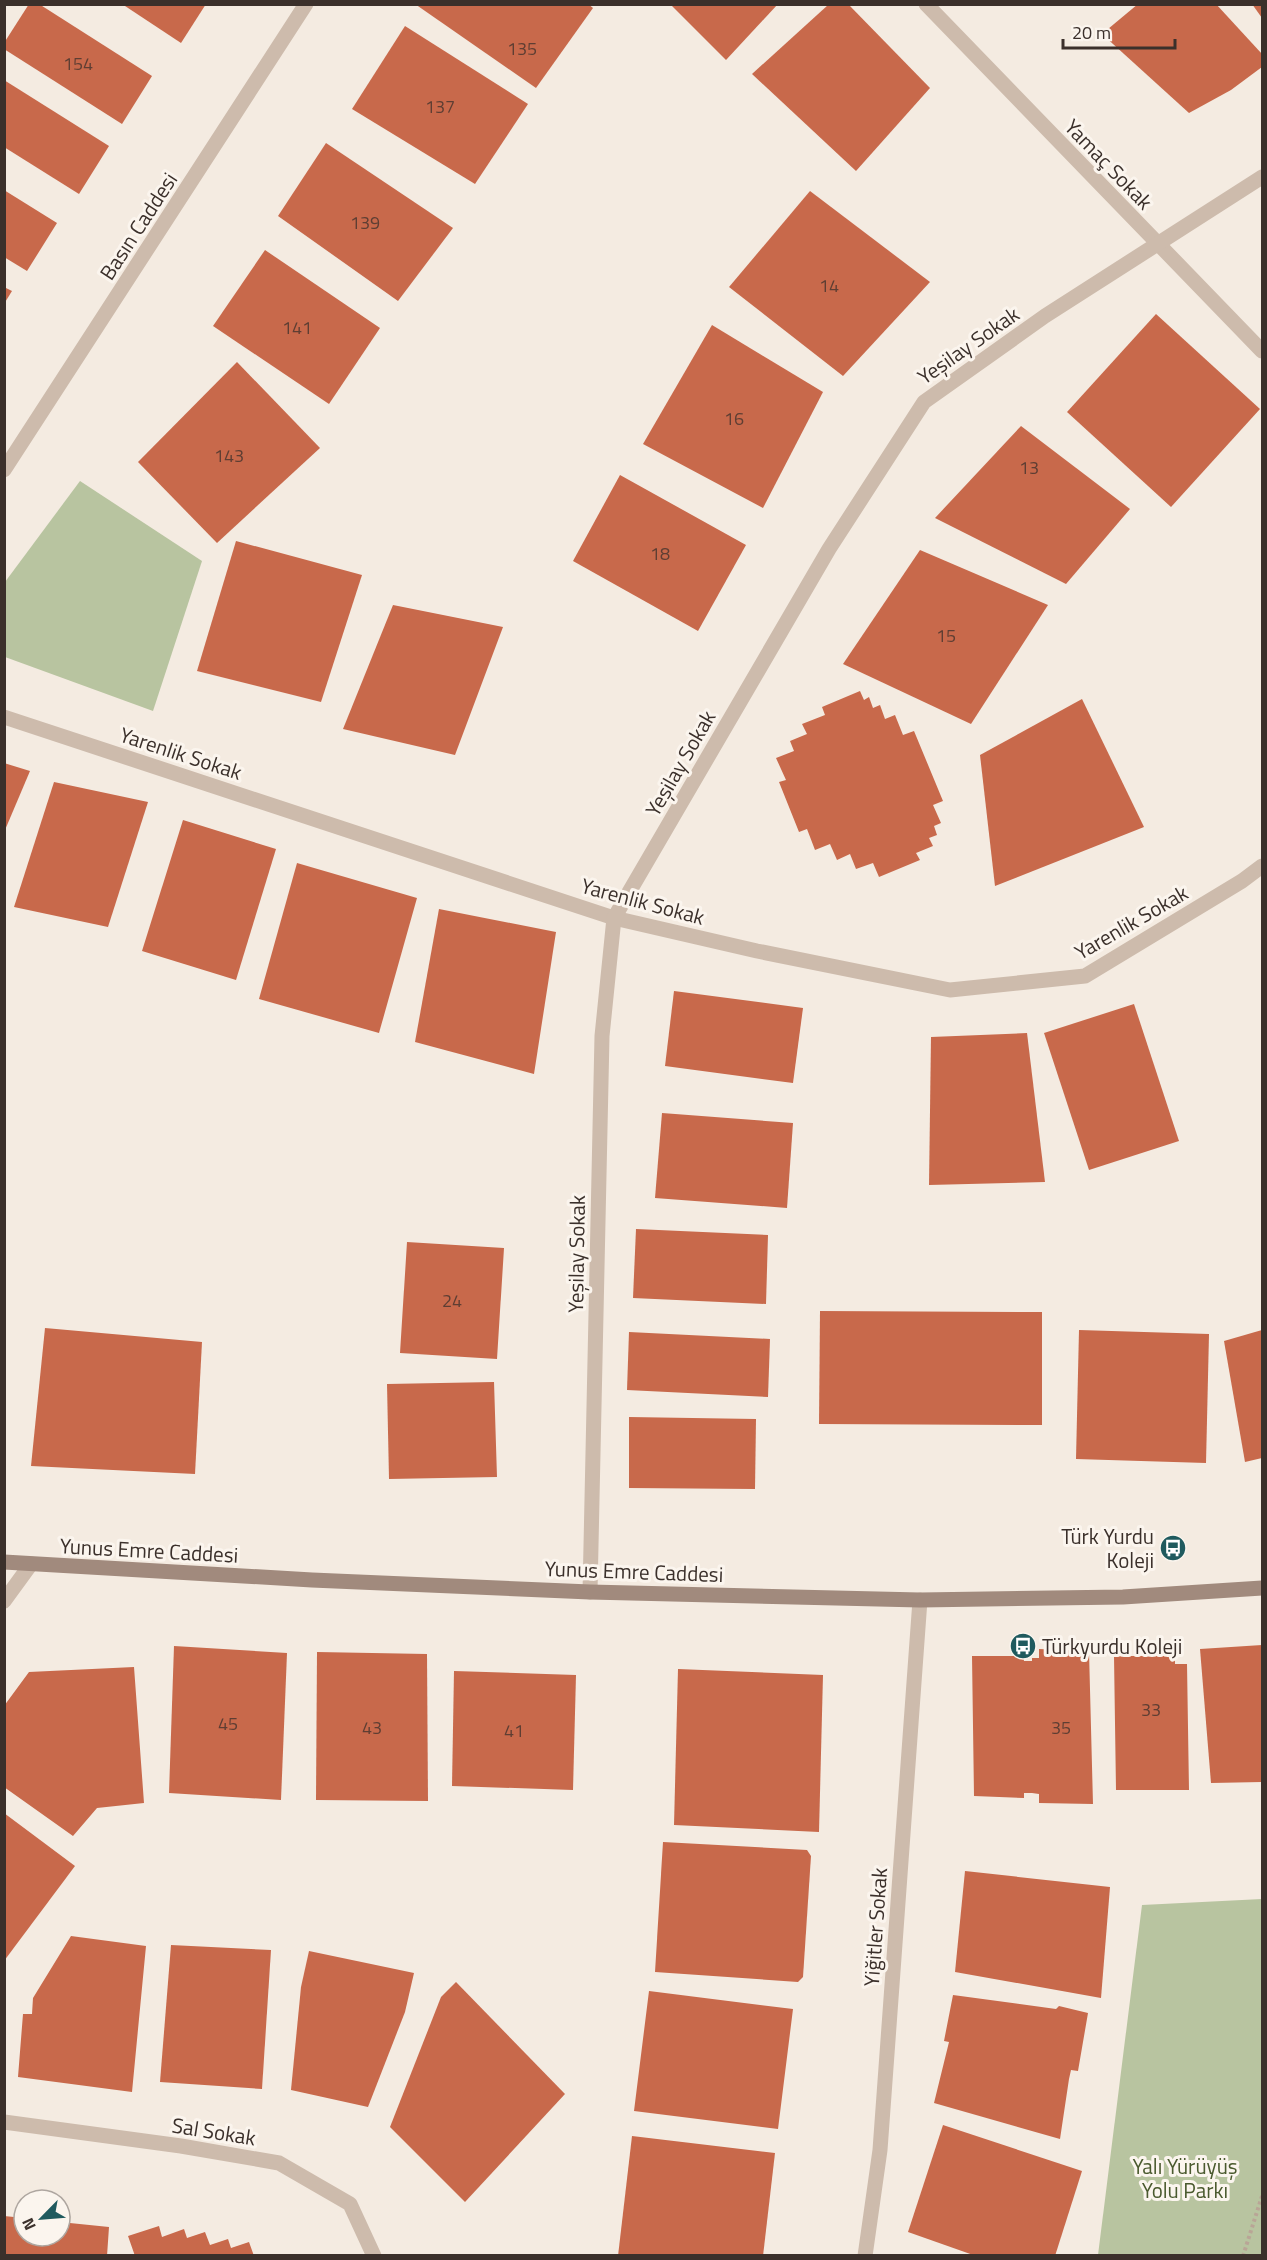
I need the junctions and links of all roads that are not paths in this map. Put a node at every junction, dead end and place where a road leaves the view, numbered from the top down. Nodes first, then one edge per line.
1 (306, 4) edge
2 (926, 4) edge
3 (1263, 177) edge
4 (1158, 246) junction
5 (1263, 351) edge
6 (4, 470) edge
7 (4, 717) edge
8 (1263, 866) edge
9 (614, 918) junction
10 (4, 1562) edge
11 (31, 1564) junction
12 (1263, 1588) edge
13 (590, 1592) junction
14 (920, 1600) junction
15 (4, 1601) edge
16 (4, 2122) edge
17 (374, 2256) edge
18 (865, 2256) edge

1 - 6 street, Basın Caddesi
2 - 4 street, Yamaç Sokak
3 - 4 street, Yeşilay Sokak
4 - 5 street, Yamaç Sokak
4 - 9 street, Yeşilay Sokak
7 - 9 street, Yarenlik Sokak
8 - 9 street, Yarenlik Sokak
9 - 13 street, Yeşilay Sokak
10 - 11 main road, Yunus Emre Caddesi
11 - 13 main road, Yunus Emre Caddesi
11 - 15 street
12 - 14 main road, Yunus Emre Caddesi
13 - 14 main road, Yunus Emre Caddesi
14 - 18 street, Yiğitler Sokak
16 - 17 street, Sal Sokak

